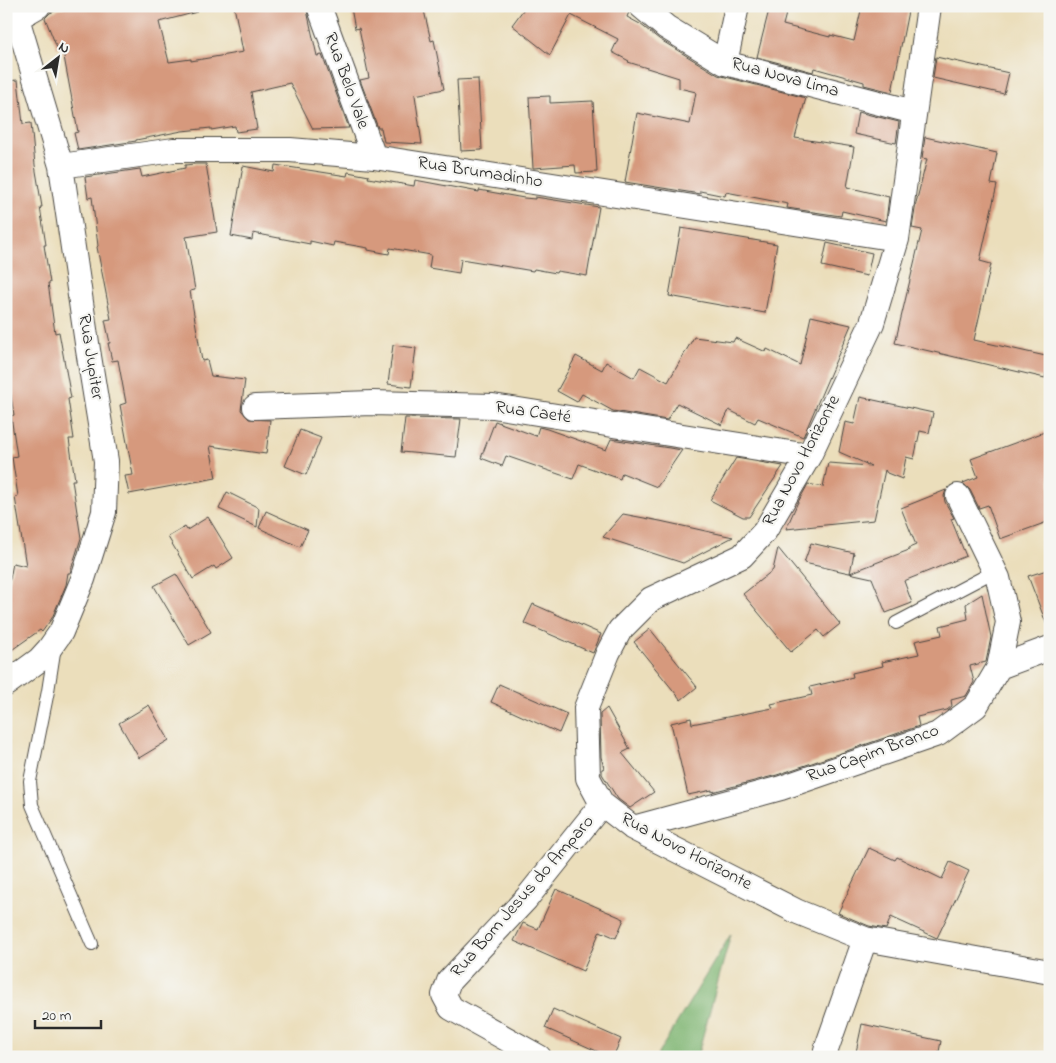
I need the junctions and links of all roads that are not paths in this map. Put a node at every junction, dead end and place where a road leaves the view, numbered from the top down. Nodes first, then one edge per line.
1 (38, 6) edge
2 (319, 6) edge
3 (641, 6) edge
4 (737, 6) edge
5 (929, 6) edge
6 (12, 15) edge
7 (725, 63) junction
8 (914, 112) junction
9 (374, 157) junction
10 (61, 166) junction
11 (897, 239) junction
12 (255, 407) dead end
13 (809, 456) junction
14 (958, 496) dead end
15 (995, 571) junction
16 (896, 623) dead end
17 (56, 640) junction
18 (1050, 648) edge
19 (999, 666) junction
20 (6, 684) edge
21 (602, 804) junction
22 (633, 828) junction
23 (866, 939) junction
24 (92, 944) dead end
25 (1050, 972) edge
26 (539, 1057) edge
27 (825, 1057) edge

1 - 6 street
2 - 9 street, Rua Belo Vale
3 - 7 street, Rua Nova Lima
4 - 7 street
5 - 8 street, Rua Novo Horizonte
6 - 10 street, Rua Jupiter
7 - 8 street, Rua Nova Lima
8 - 11 street, Rua Novo Horizonte
9 - 10 street, Rua Brumadinho
9 - 11 street, Rua Brumadinho
10 - 17 street, Rua Jupiter
11 - 13 street, Rua Novo Horizonte
12 - 13 street, Rua Caeté
13 - 21 street, Rua Novo Horizonte
14 - 15 street, Rua Capim Branco
15 - 16 lane
15 - 19 street, Rua Capim Branco
17 - 20 street, Rua Jupiter
17 - 24 lane
18 - 19 street
19 - 22 street, Rua Capim Branco
21 - 22 street, Rua Novo Horizonte
21 - 26 street, Rua Bom Jesus do Amparo
22 - 23 street, Rua Novo Horizonte
23 - 25 street, Rua Novo Horizonte
23 - 27 street

